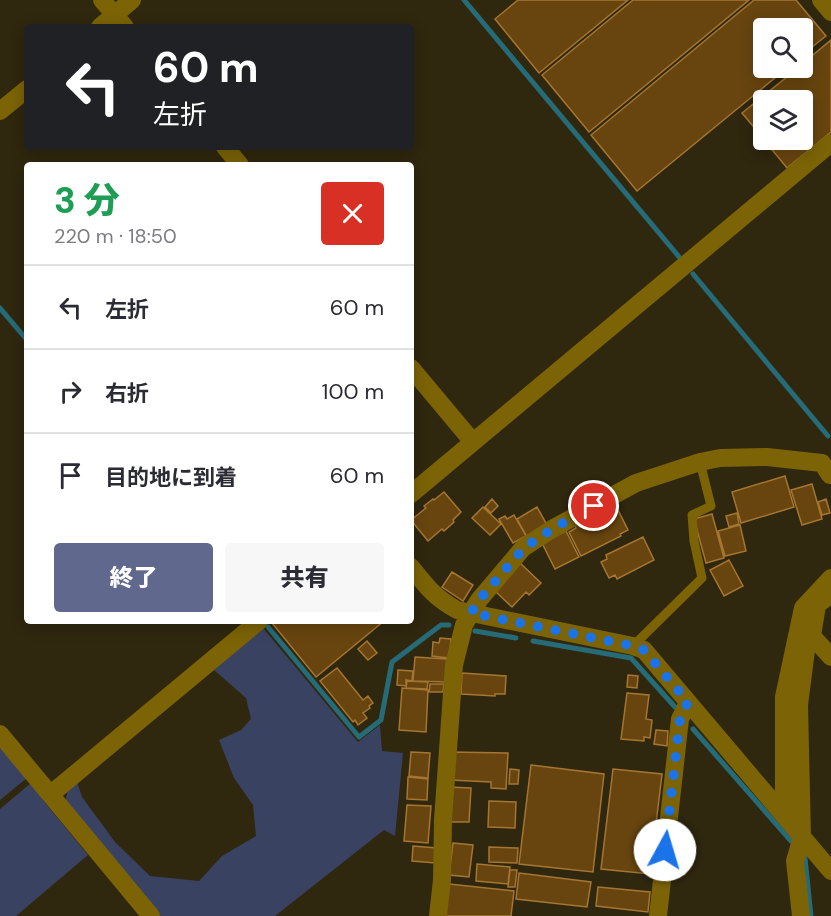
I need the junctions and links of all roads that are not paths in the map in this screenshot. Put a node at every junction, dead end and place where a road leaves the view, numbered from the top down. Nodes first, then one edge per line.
1 (102, 0) edge
2 (132, 0) edge
3 (820, 0) edge
4 (831, 12) edge
5 (120, 21) edge
6 (24, 91) edge
7 (0, 111) edge
8 (831, 143) edge
9 (228, 150) edge
10 (238, 162) edge
11 (414, 372) edge
12 (473, 442) junction
13 (700, 462) junction
14 (831, 478) edge
15 (414, 491) edge
16 (414, 571) edge
17 (831, 578) edge
18 (831, 594) edge
19 (471, 613) junction
20 (255, 624) edge
21 (812, 636) junction
22 (633, 646) junction
23 (831, 657) edge
24 (688, 702) junction
25 (0, 734) edge
26 (51, 794) junction
27 (784, 814) junction
28 (802, 837) junction
29 (831, 871) edge
30 (151, 916) edge
31 (438, 916) edge
32 (658, 916) edge
33 (801, 916) edge

1 - 5 street
2 - 5 street
3 - 4 street
6 - 7 street
8 - 12 street
9 - 10 street
11 - 12 street
12 - 15 street
13 - 14 street
13 - 19 street
13 - 22 lane
16 - 19 street
17 - 27 street
18 - 21 street
19 - 22 street
19 - 31 street
20 - 26 street
21 - 23 street
21 - 28 street
22 - 24 street
24 - 27 street
24 - 32 street
25 - 26 street
26 - 30 street
27 - 28 street
28 - 29 street
28 - 33 street

